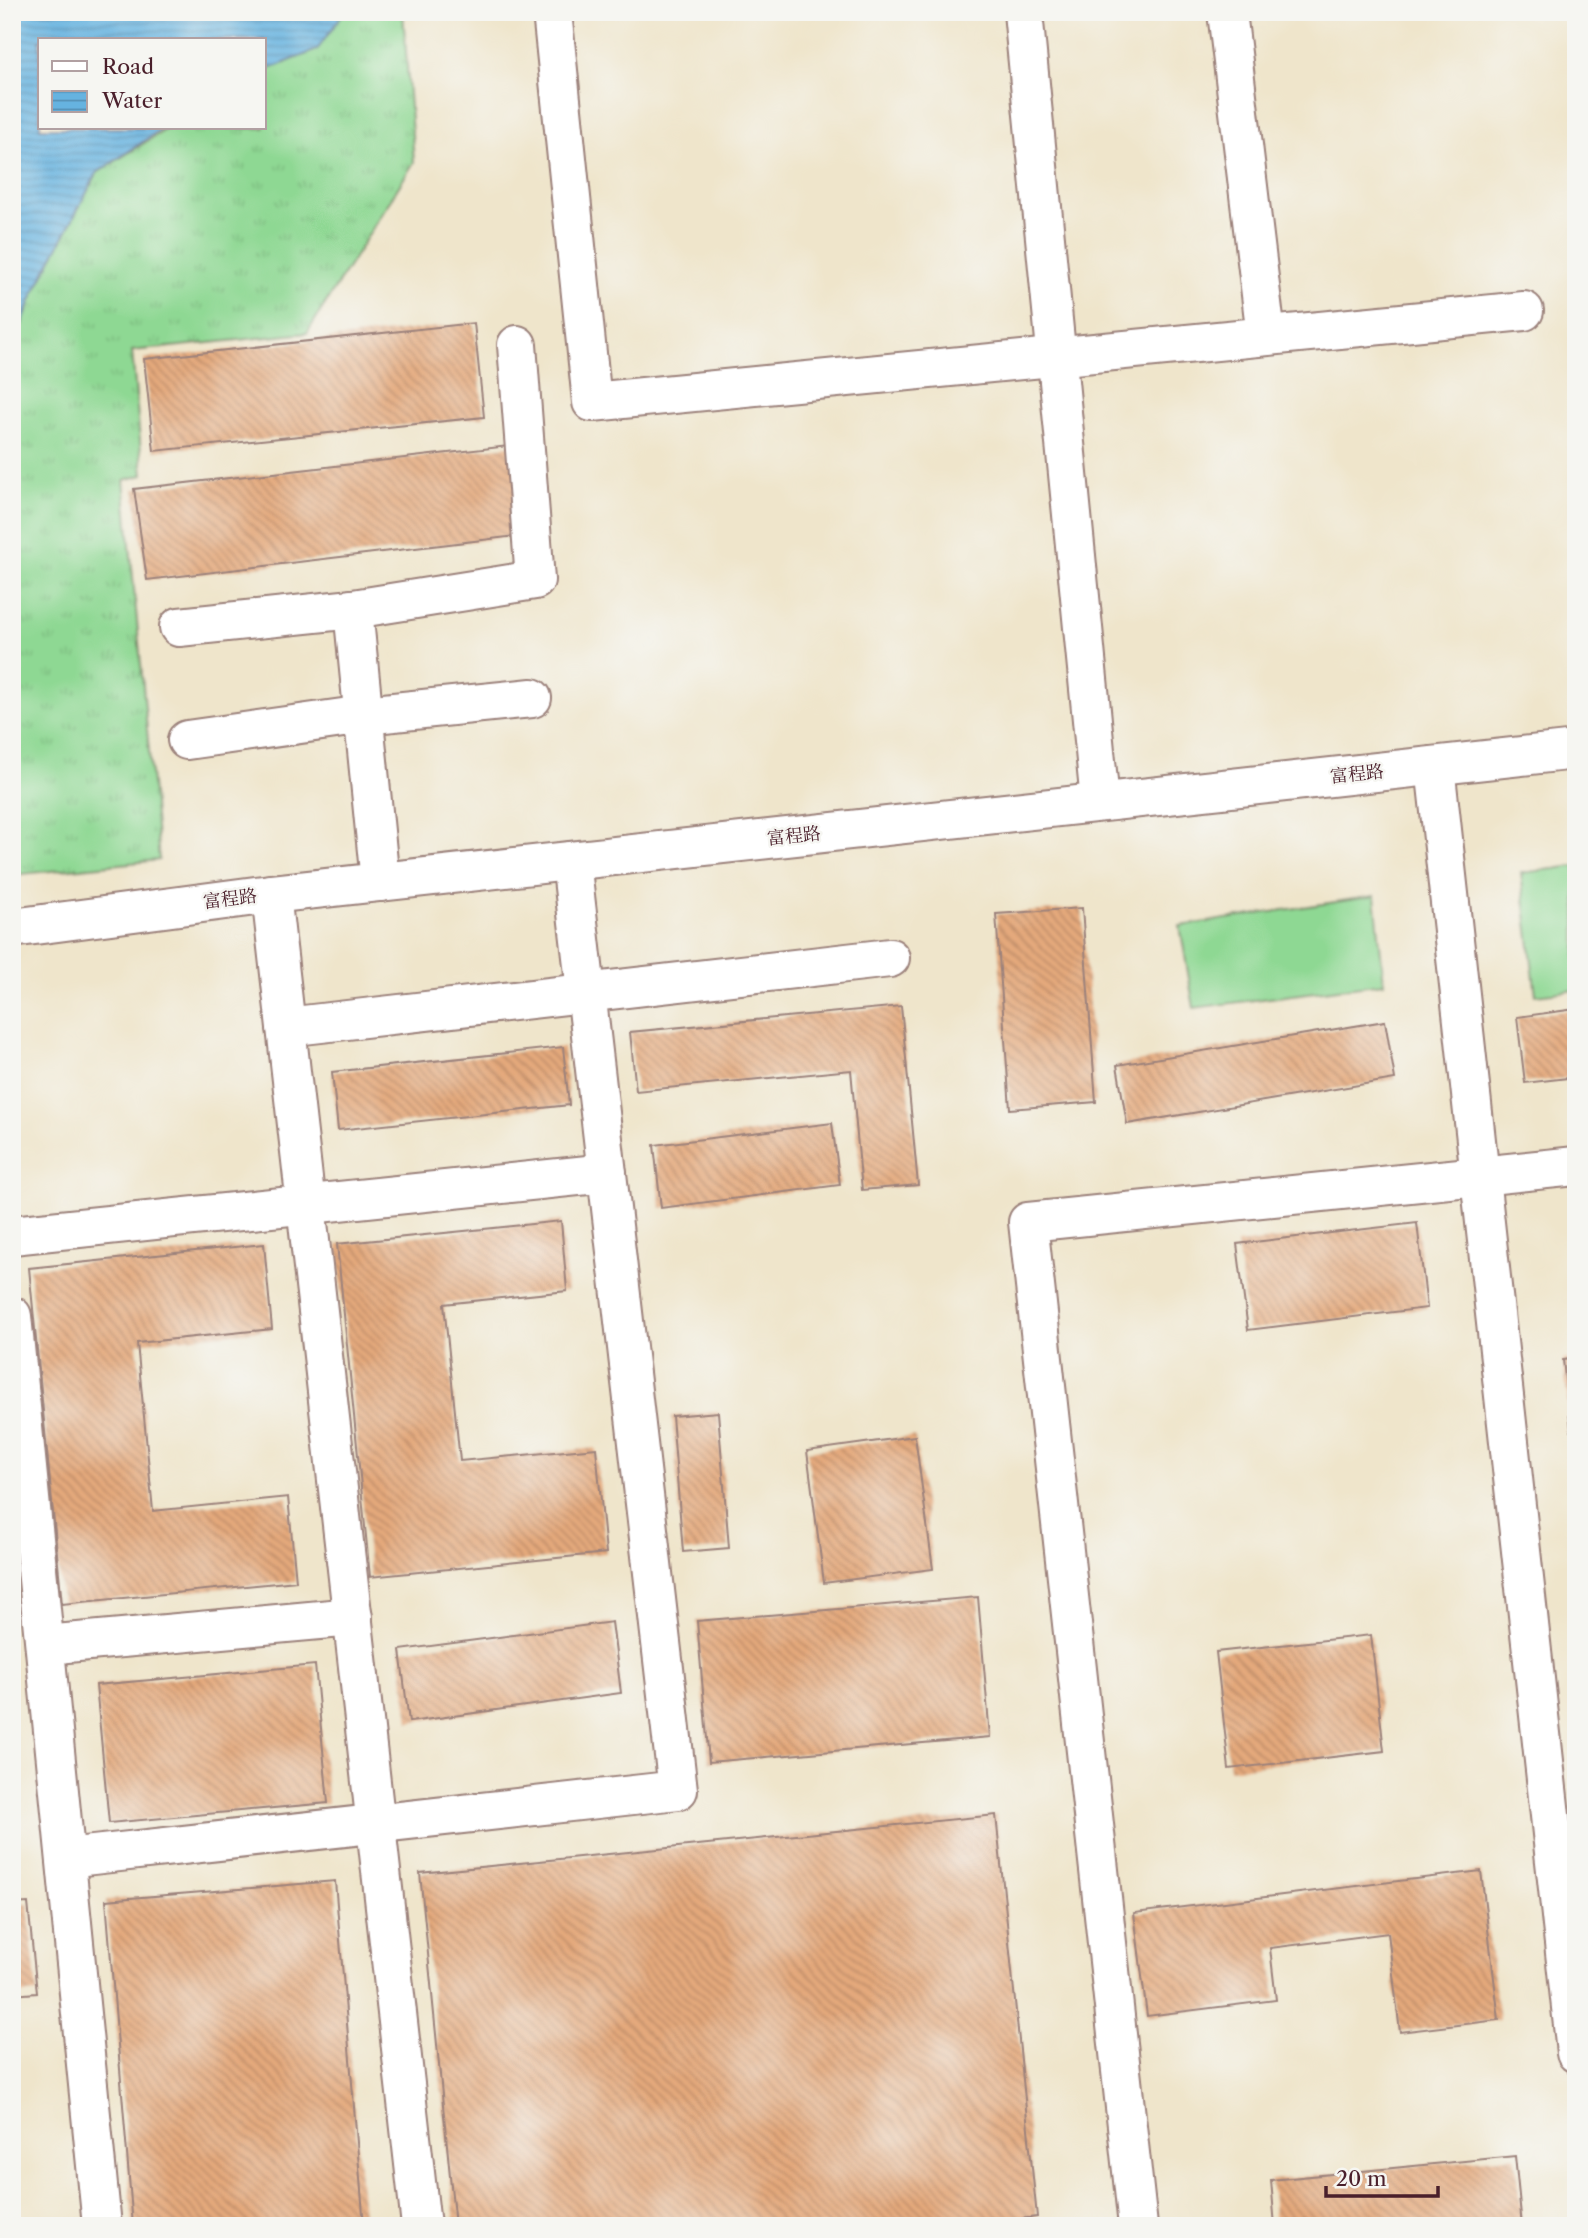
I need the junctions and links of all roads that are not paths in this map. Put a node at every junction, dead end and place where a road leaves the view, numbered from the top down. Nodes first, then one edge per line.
1 (552, 12) edge
2 (1023, 12) edge
3 (1227, 12) edge
4 (1524, 311) dead end
5 (1266, 337) junction
6 (517, 345) dead end
7 (1056, 357) junction
8 (353, 609) junction
9 (179, 627) dead end
10 (532, 698) dead end
11 (364, 715) junction
12 (187, 740) dead end
13 (1576, 750) edge
14 (1435, 766) junction
15 (1100, 802) junction
16 (571, 861) junction
17 (380, 882) junction
18 (271, 894) junction
19 (12, 928) edge
20 (890, 958) dead end
21 (587, 993) junction
22 (286, 1027) junction
23 (1576, 1166) edge
24 (607, 1173) junction
25 (1480, 1176) junction
26 (306, 1204) junction
27 (12, 1235) edge
28 (12, 1316) edge
29 (353, 1617) junction
30 (45, 1645) junction
31 (376, 1824) junction
32 (66, 1858) junction
33 (1576, 2053) edge
34 (102, 2226) edge
35 (421, 2226) edge
36 (1138, 2226) edge

1 - 7 main road
2 - 7 main road
3 - 5 main road
4 - 5 main road
5 - 7 main road
6 - 8 main road
7 - 15 main road
8 - 9 main road
8 - 11 main road
10 - 11 main road
11 - 12 main road
11 - 17 main road
13 - 14 main road, 富程路
14 - 15 main road, 富程路
14 - 25 main road
15 - 16 main road, 富程路
16 - 17 main road, 富程路
16 - 21 main road
17 - 18 main road, 富程路
18 - 19 main road, 富程路
18 - 22 main road
20 - 21 main road
21 - 22 main road
21 - 24 main road
22 - 26 main road
23 - 25 main road
24 - 26 main road
24 - 31 main road
25 - 33 main road
25 - 36 main road
26 - 27 main road
26 - 29 main road
28 - 30 main road
29 - 30 main road
29 - 31 main road
30 - 32 main road
31 - 32 main road
31 - 35 main road
32 - 34 main road

